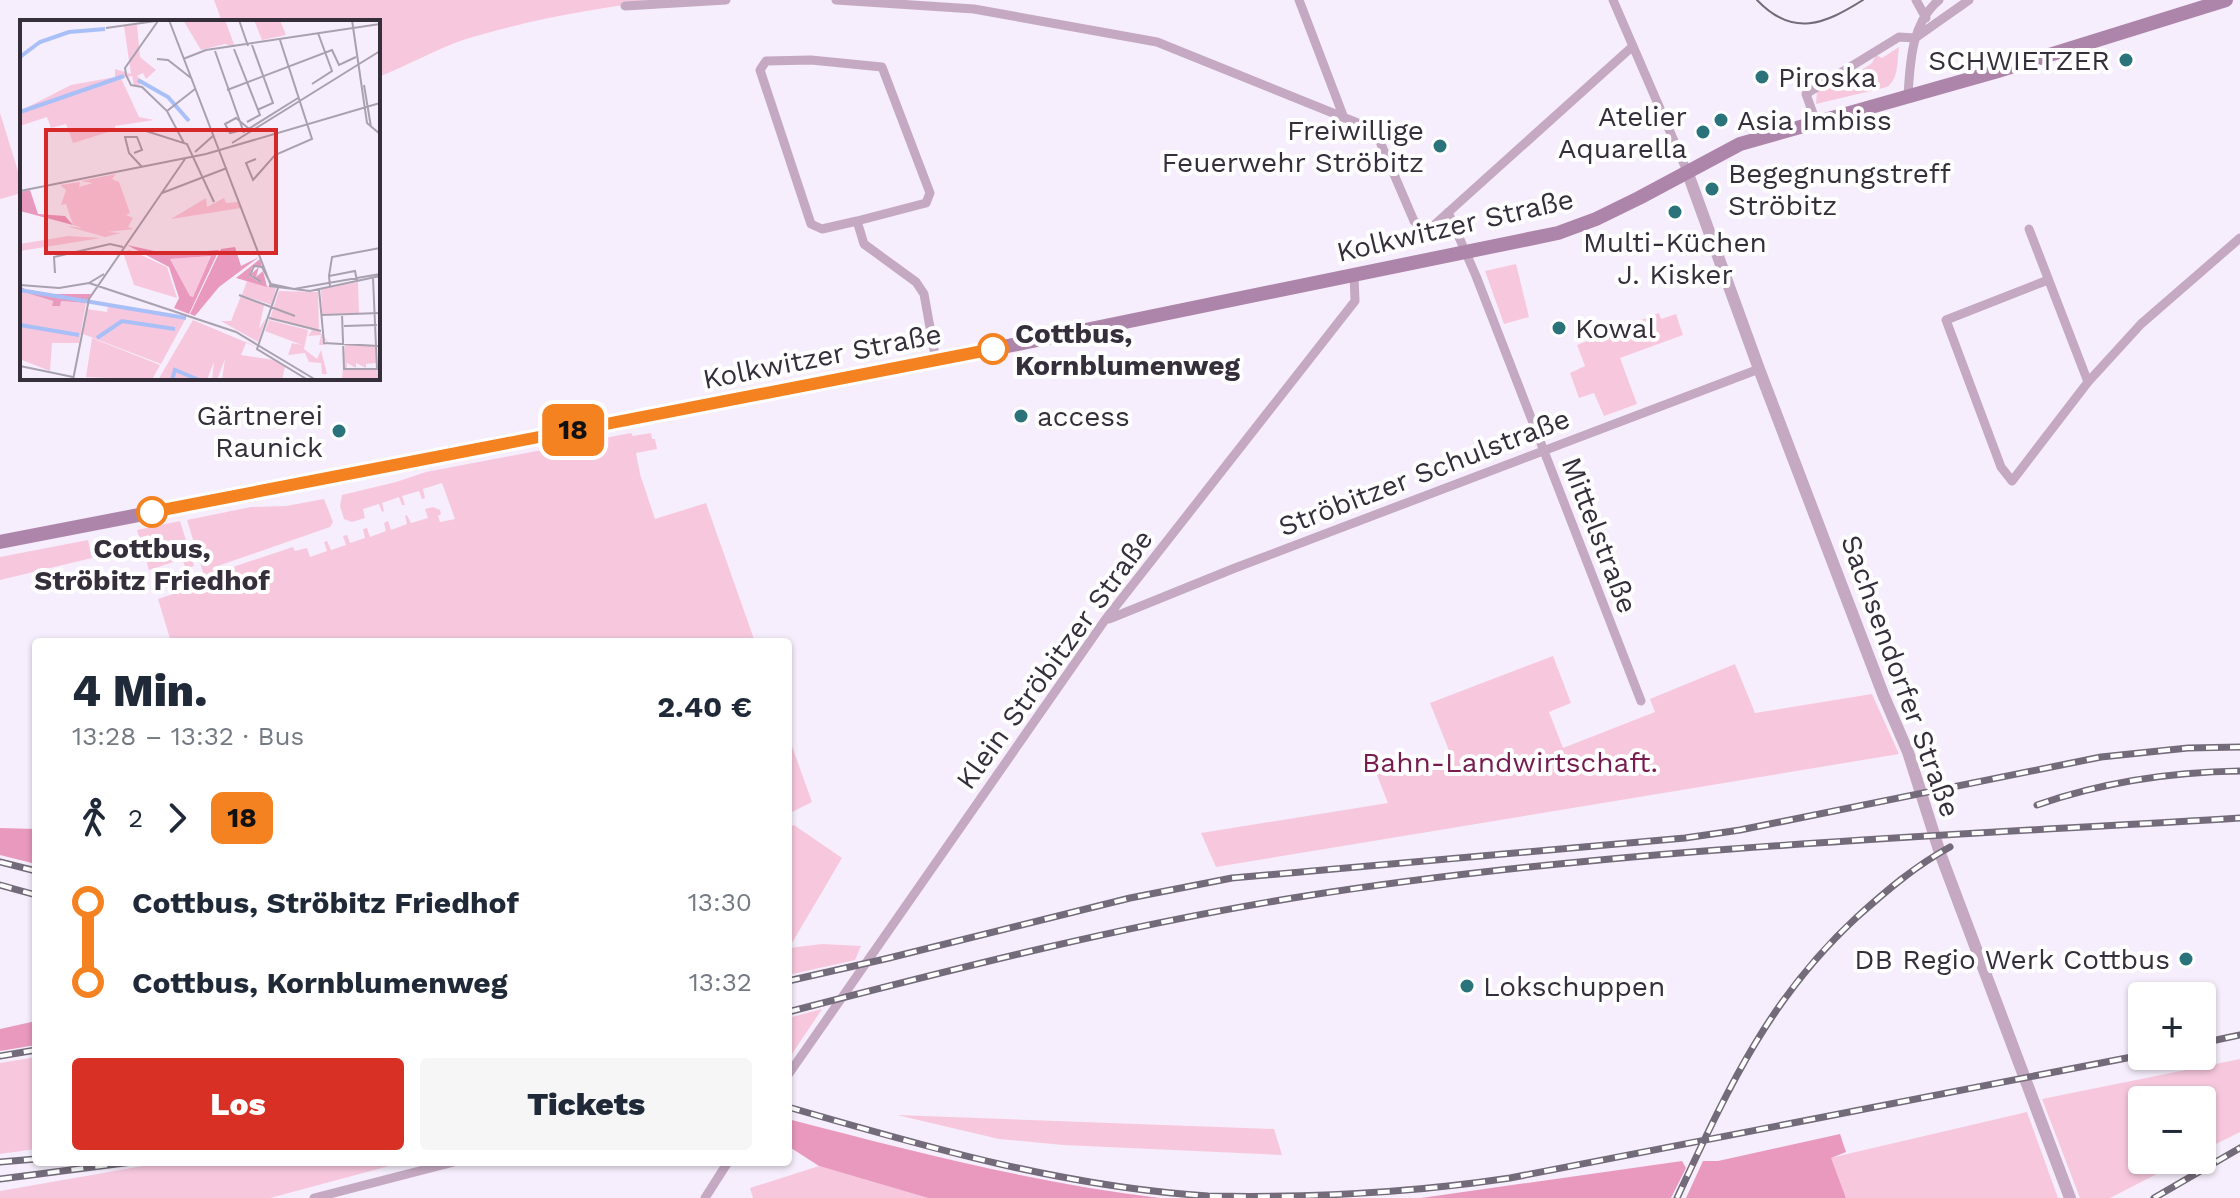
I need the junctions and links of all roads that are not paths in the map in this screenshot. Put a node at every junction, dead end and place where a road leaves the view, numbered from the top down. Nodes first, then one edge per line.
1 (726, 0) edge
2 (836, 0) edge
3 (1299, 0) edge
4 (1613, 0) edge
5 (1916, 0) edge
6 (1939, 0) edge
7 (1969, 0) edge
8 (2226, 0) edge
9 (625, 6) dead end
10 (1925, 15) junction
11 (1931, 26) junction
12 (1915, 38) junction
13 (1633, 46) junction
14 (1908, 96) junction
15 (1344, 118) junction
16 (1816, 122) junction
17 (1687, 171) junction
18 (1448, 212) junction
19 (857, 221) junction
20 (2029, 229) dead end
21 (2240, 238) edge
22 (1465, 252) junction
23 (1354, 275) junction
24 (2048, 280) junction
25 (936, 361) junction
26 (1759, 369) junction
27 (2088, 382) junction
28 (1544, 450) junction
29 (0, 542) edge
30 (1105, 620) junction
31 (1641, 701) dead end
32 (792, 1069) edge
33 (438, 1166) edge
34 (725, 1166) edge
35 (314, 1198) edge
36 (705, 1198) edge
37 (2070, 1198) edge

1 - 9 street
2 - 15 street
3 - 15 street
4 - 13 street
5 - 10 street
6 - 10 street
7 - 11 street
8 - 14 main road, Kolkwitzer Straße
10 - 11 street
10 - 12 street
11 - 12 street
12 - 14 street
12 - 16 street
13 - 17 street
13 - 18 street
14 - 16 main road, Kolkwitzer Straße
15 - 18 street
16 - 17 main road, Kolkwitzer Straße
17 - 22 main road, Kolkwitzer Straße
17 - 26 street, Sachsendorfer Straße
18 - 22 street, Mittelstraße
19 - 19 street
19 - 25 street
20 - 24 street
21 - 27 street
22 - 23 main road, Kolkwitzer Straße
22 - 28 street, Mittelstraße
23 - 25 main road, Kolkwitzer Straße
23 - 30 street, Klein Ströbitzer Straße
24 - 27 street
24 - 27 street
25 - 29 main road, Kolkwitzer Straße
26 - 28 street, Ströbitzer Schulstraße
26 - 37 street, Sachsendorfer Straße
28 - 30 street, Ströbitzer Schulstraße
28 - 31 street, Mittelstraße
30 - 32 street, Klein Ströbitzer Straße
33 - 35 street
34 - 36 street

